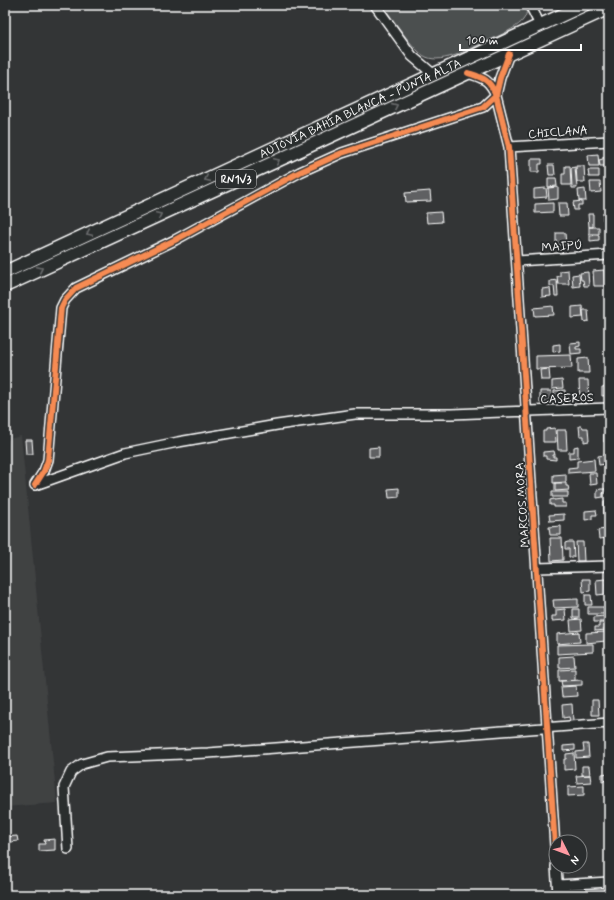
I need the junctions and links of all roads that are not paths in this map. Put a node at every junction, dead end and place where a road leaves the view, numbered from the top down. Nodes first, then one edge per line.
1 (375, 5) edge
2 (530, 5) edge
3 (584, 5) edge
4 (609, 8) edge
5 (540, 25) junction
6 (509, 54) junction
7 (468, 73) junction
8 (433, 74) junction
9 (496, 95) junction
10 (609, 141) edge
11 (509, 147) junction
12 (609, 255) edge
13 (517, 261) junction
14 (5, 272) edge
15 (5, 286) edge
16 (609, 408) edge
17 (527, 411) junction
18 (609, 566) edge
19 (537, 568) junction
20 (609, 723) edge
21 (547, 728) junction
22 (554, 834) edge
23 (68, 849) dead end
24 (557, 874) edge
25 (609, 882) edge
26 (558, 885) junction
27 (558, 895) edge

1 - 8 street
2 - 5 street
3 - 5 main road, AUTOVÍA BAHÍA BLANCA - PUNTA ALTA / RN1V3
4 - 6 main road, AUTOVÍA BAHÍA BLANCA - PUNTA ALTA / RN1V3
5 - 8 main road, AUTOVÍA BAHÍA BLANCA - PUNTA ALTA / RN1V3
6 - 7 main road, AUTOVÍA BAHÍA BLANCA - PUNTA ALTA / RN1V3
6 - 9 street
7 - 9 street
15 -> 7 main road, AUTOVÍA BAHÍA BLANCA - PUNTA ALTA / RN1V3
8 -> 14 main road, AUTOVÍA BAHÍA BLANCA - PUNTA ALTA / RN1V3
9 - 11 street, MARCOS MORA
9 - 17 street, CASEROS
10 - 11 street, CHICLANA
11 - 13 street, MARCOS MORA
12 - 13 street, MAIPÚ
13 - 17 street, MARCOS MORA
16 - 17 street, CASEROS
17 - 19 street, MARCOS MORA
18 - 19 street
19 - 21 street, MARCOS MORA
20 - 21 street
21 - 22 street, MARCOS MORA
21 - 23 street
24 - 26 street
25 - 26 street
26 - 27 street

